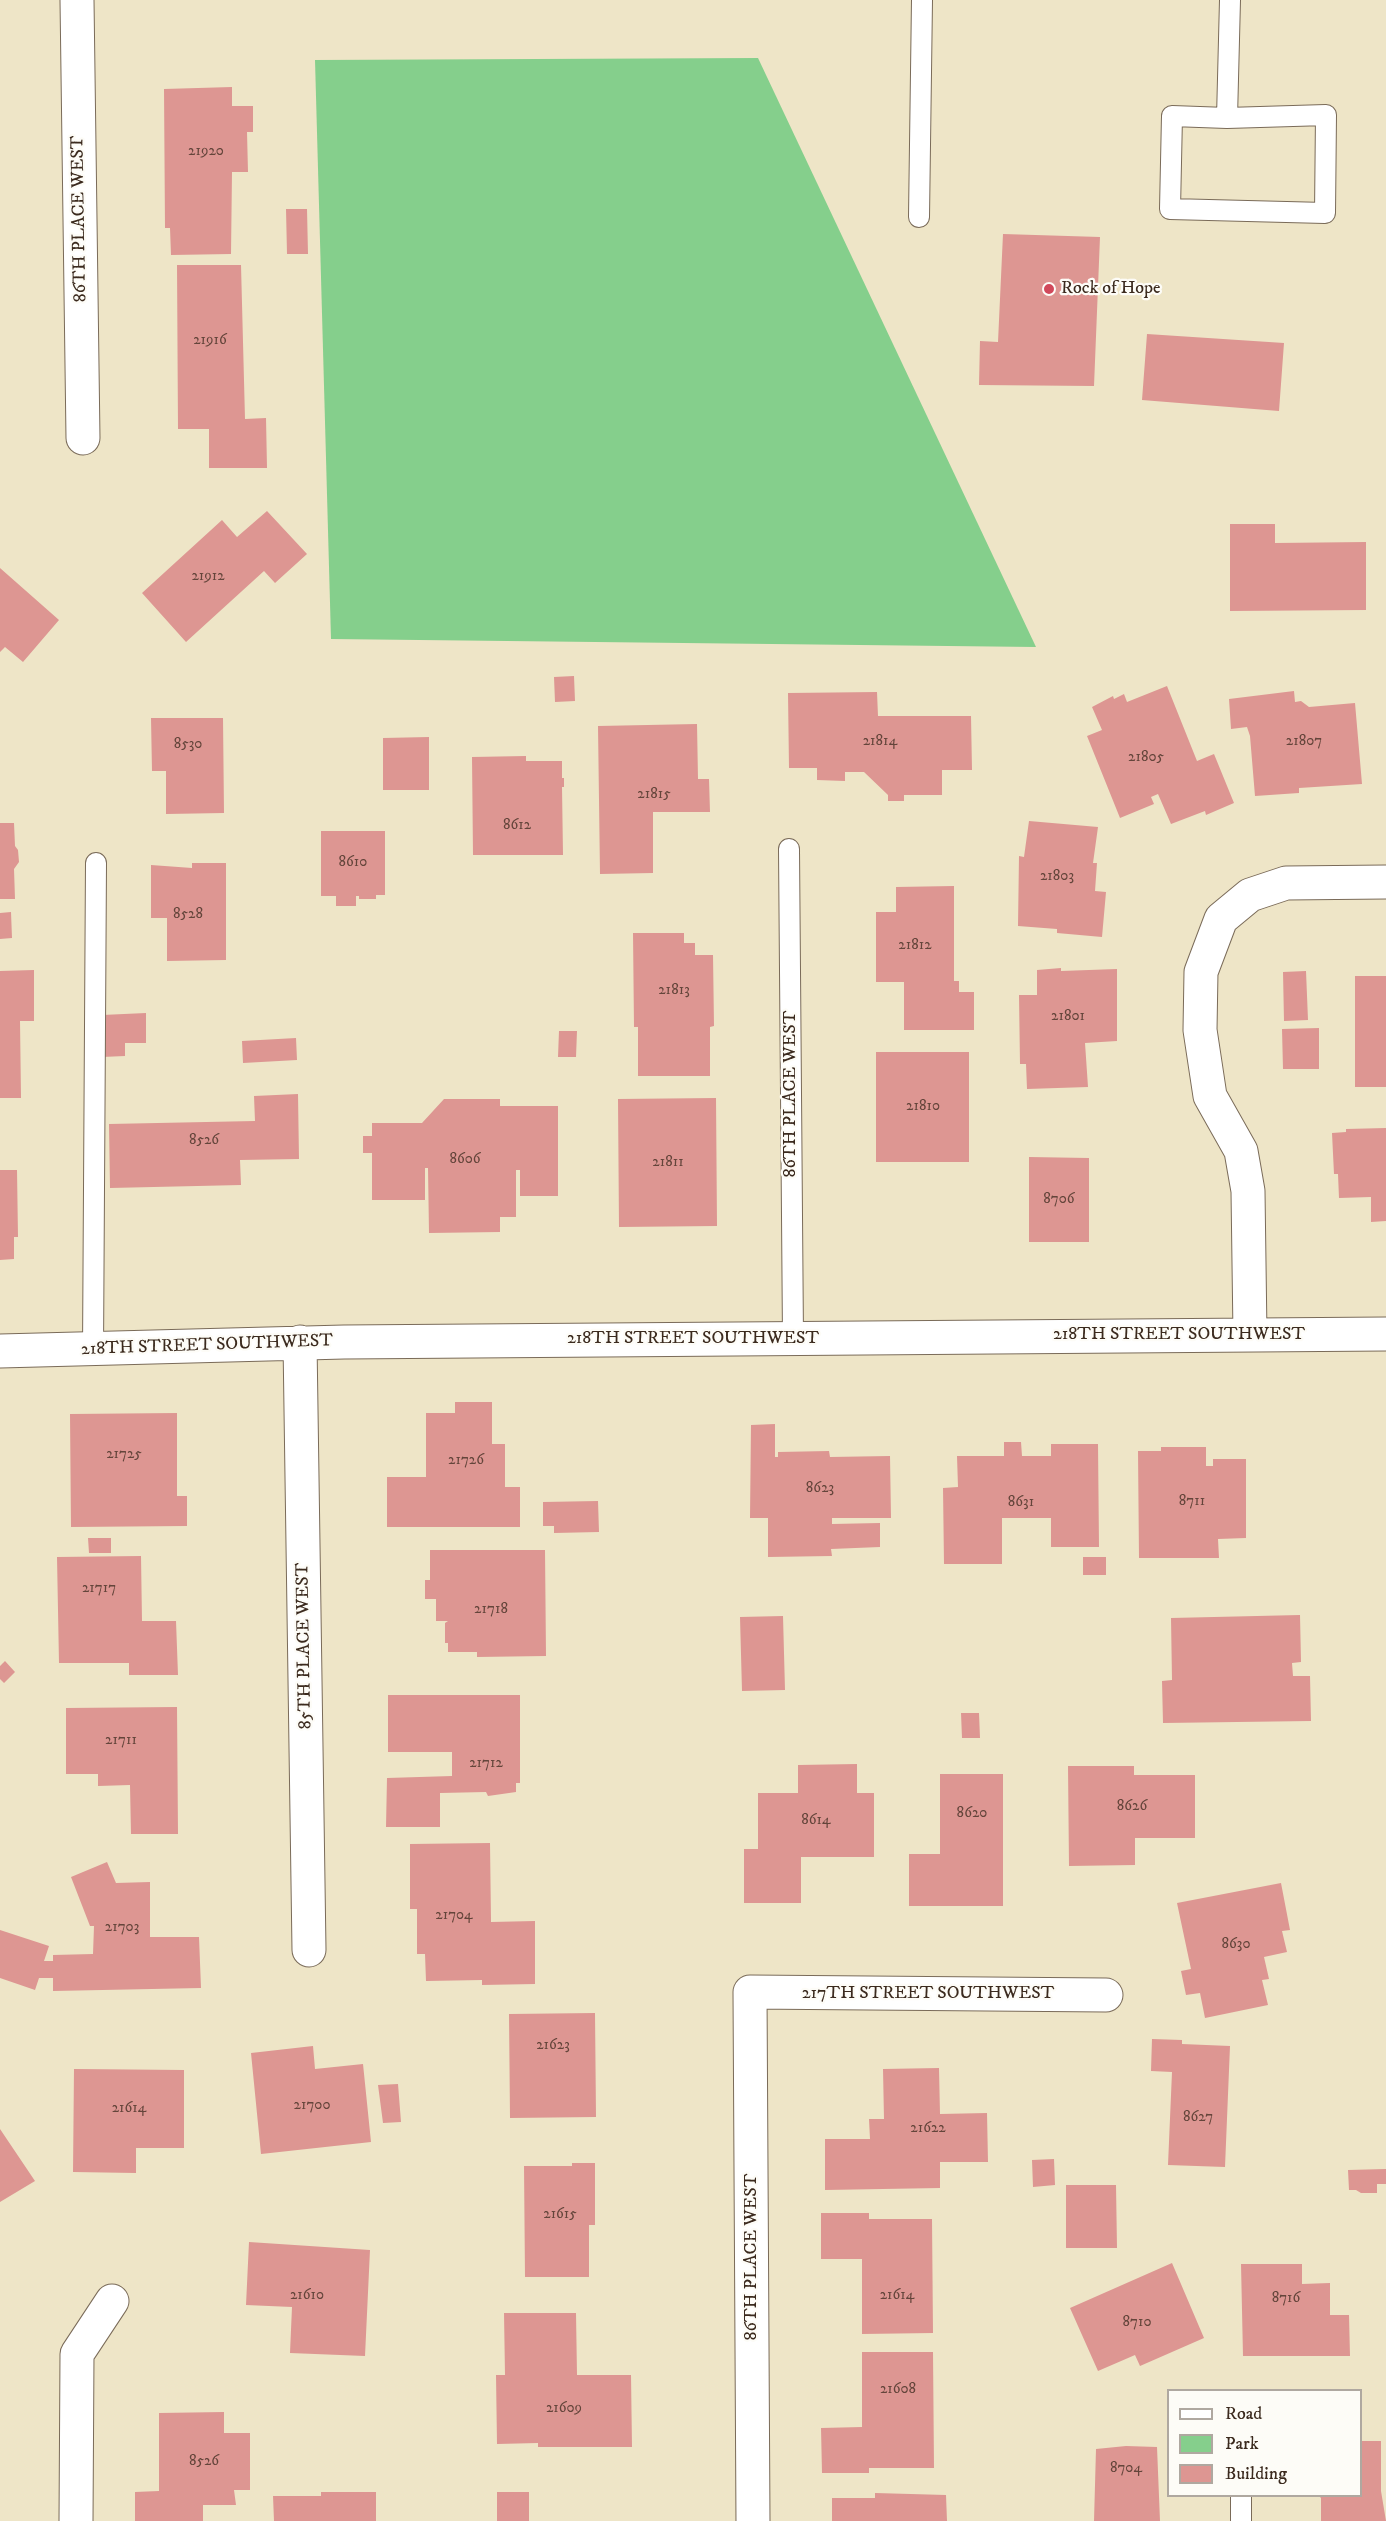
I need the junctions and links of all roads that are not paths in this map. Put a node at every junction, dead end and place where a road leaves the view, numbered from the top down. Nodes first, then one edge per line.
1 (77, 0) edge
2 (922, 0) edge
3 (1230, 0) edge
4 (1227, 118) junction
5 (919, 217) dead end
6 (83, 438) dead end
7 (789, 849) dead end
8 (96, 863) dead end
9 (1386, 882) edge
10 (1386, 1334) edge
11 (1250, 1335) junction
12 (793, 1338) junction
13 (300, 1342) junction
14 (93, 1350) junction
15 (0, 1351) edge
16 (309, 1950) dead end
17 (750, 1992) joint
18 (1106, 1995) dead end
19 (112, 2301) dead end
20 (1241, 2497) edge
21 (76, 2521) edge
22 (753, 2521) edge
23 (1241, 2521) edge

1 - 6 street, 86TH PLACE WEST
2 - 5 lane
3 - 4 lane
4 - 4 lane
7 - 12 lane, 86TH PLACE WEST
8 - 14 lane
9 - 11 street
10 - 11 street, 218TH STREET SOUTHWEST
11 - 12 street, 218TH STREET SOUTHWEST
12 - 13 street, 218TH STREET SOUTHWEST
13 - 14 street, 218TH STREET SOUTHWEST
13 - 16 street, 85TH PLACE WEST
14 - 15 street, 218TH STREET SOUTHWEST
17 - 18 street, 217TH STREET SOUTHWEST
17 - 22 street, 86TH PLACE WEST
19 - 21 street
20 - 23 lane

